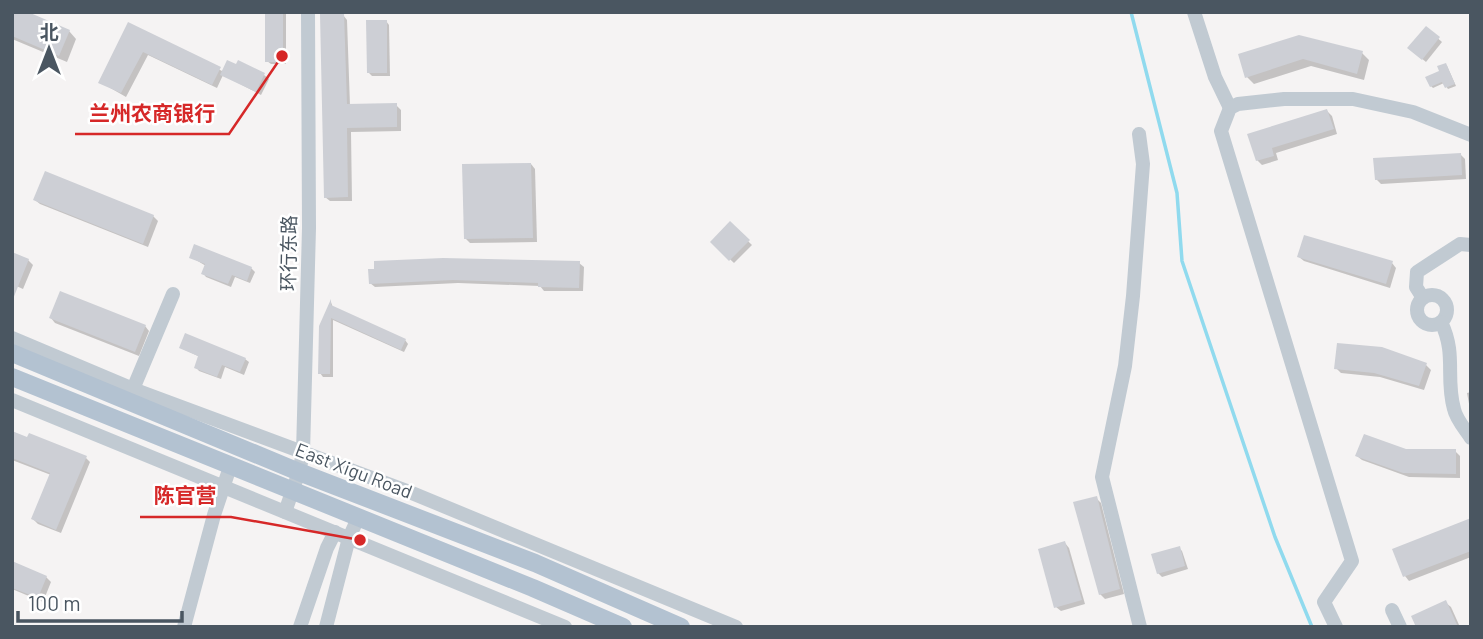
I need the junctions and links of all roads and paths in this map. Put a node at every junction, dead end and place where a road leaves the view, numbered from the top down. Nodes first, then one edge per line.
1 (308, 12) edge
2 (1194, 12) edge
3 (1230, 108) junction
4 (1139, 134) dead end
5 (1471, 135) edge
6 (1471, 245) edge
7 (173, 294) dead end
8 (1423, 298) junction
9 (1441, 322) junction
10 (12, 338) edge
11 (12, 353) edge
12 (12, 377) edge
13 (133, 389) junction
14 (12, 400) edge
15 (1471, 438) edge
16 (303, 453) junction
17 (230, 467) junction
18 (299, 471) junction
19 (223, 486) junction
20 (292, 492) junction
21 (285, 512) junction
22 (358, 518) junction
23 (335, 532) junction
24 (349, 538) junction
25 (1392, 610) dead end
26 (184, 627) edge
27 (300, 627) edge
28 (326, 627) edge
29 (565, 627) edge
30 (623, 627) edge
31 (681, 627) edge
32 (736, 627) edge
33 (1140, 627) edge
34 (1336, 627) edge
35 (1400, 627) edge

1 - 16 street, 环行东路
2 - 3 street
3 - 5 street
3 - 34 street
4 - 33 street
6 - 8 street
7 - 13 street
8 - 9 street
8 - 9 street
9 - 15 street
10 - 13 street
11 - 18 main road, East Xigu Road
12 - 17 main road
13 - 16 street
14 - 19 street
16 - 18 street, 环行东路
16 - 32 street
17 - 19 street
17 - 20 main road
18 - 20 street, 环行东路
18 - 31 main road, East Xigu Road
19 - 21 street
19 - 26 street
20 - 21 street, 环行东路
20 - 22 main road
21 - 23 street
22 - 24 street
22 - 30 main road
23 - 24 street
23 - 27 street
24 - 28 street
24 - 29 street
25 - 35 street

